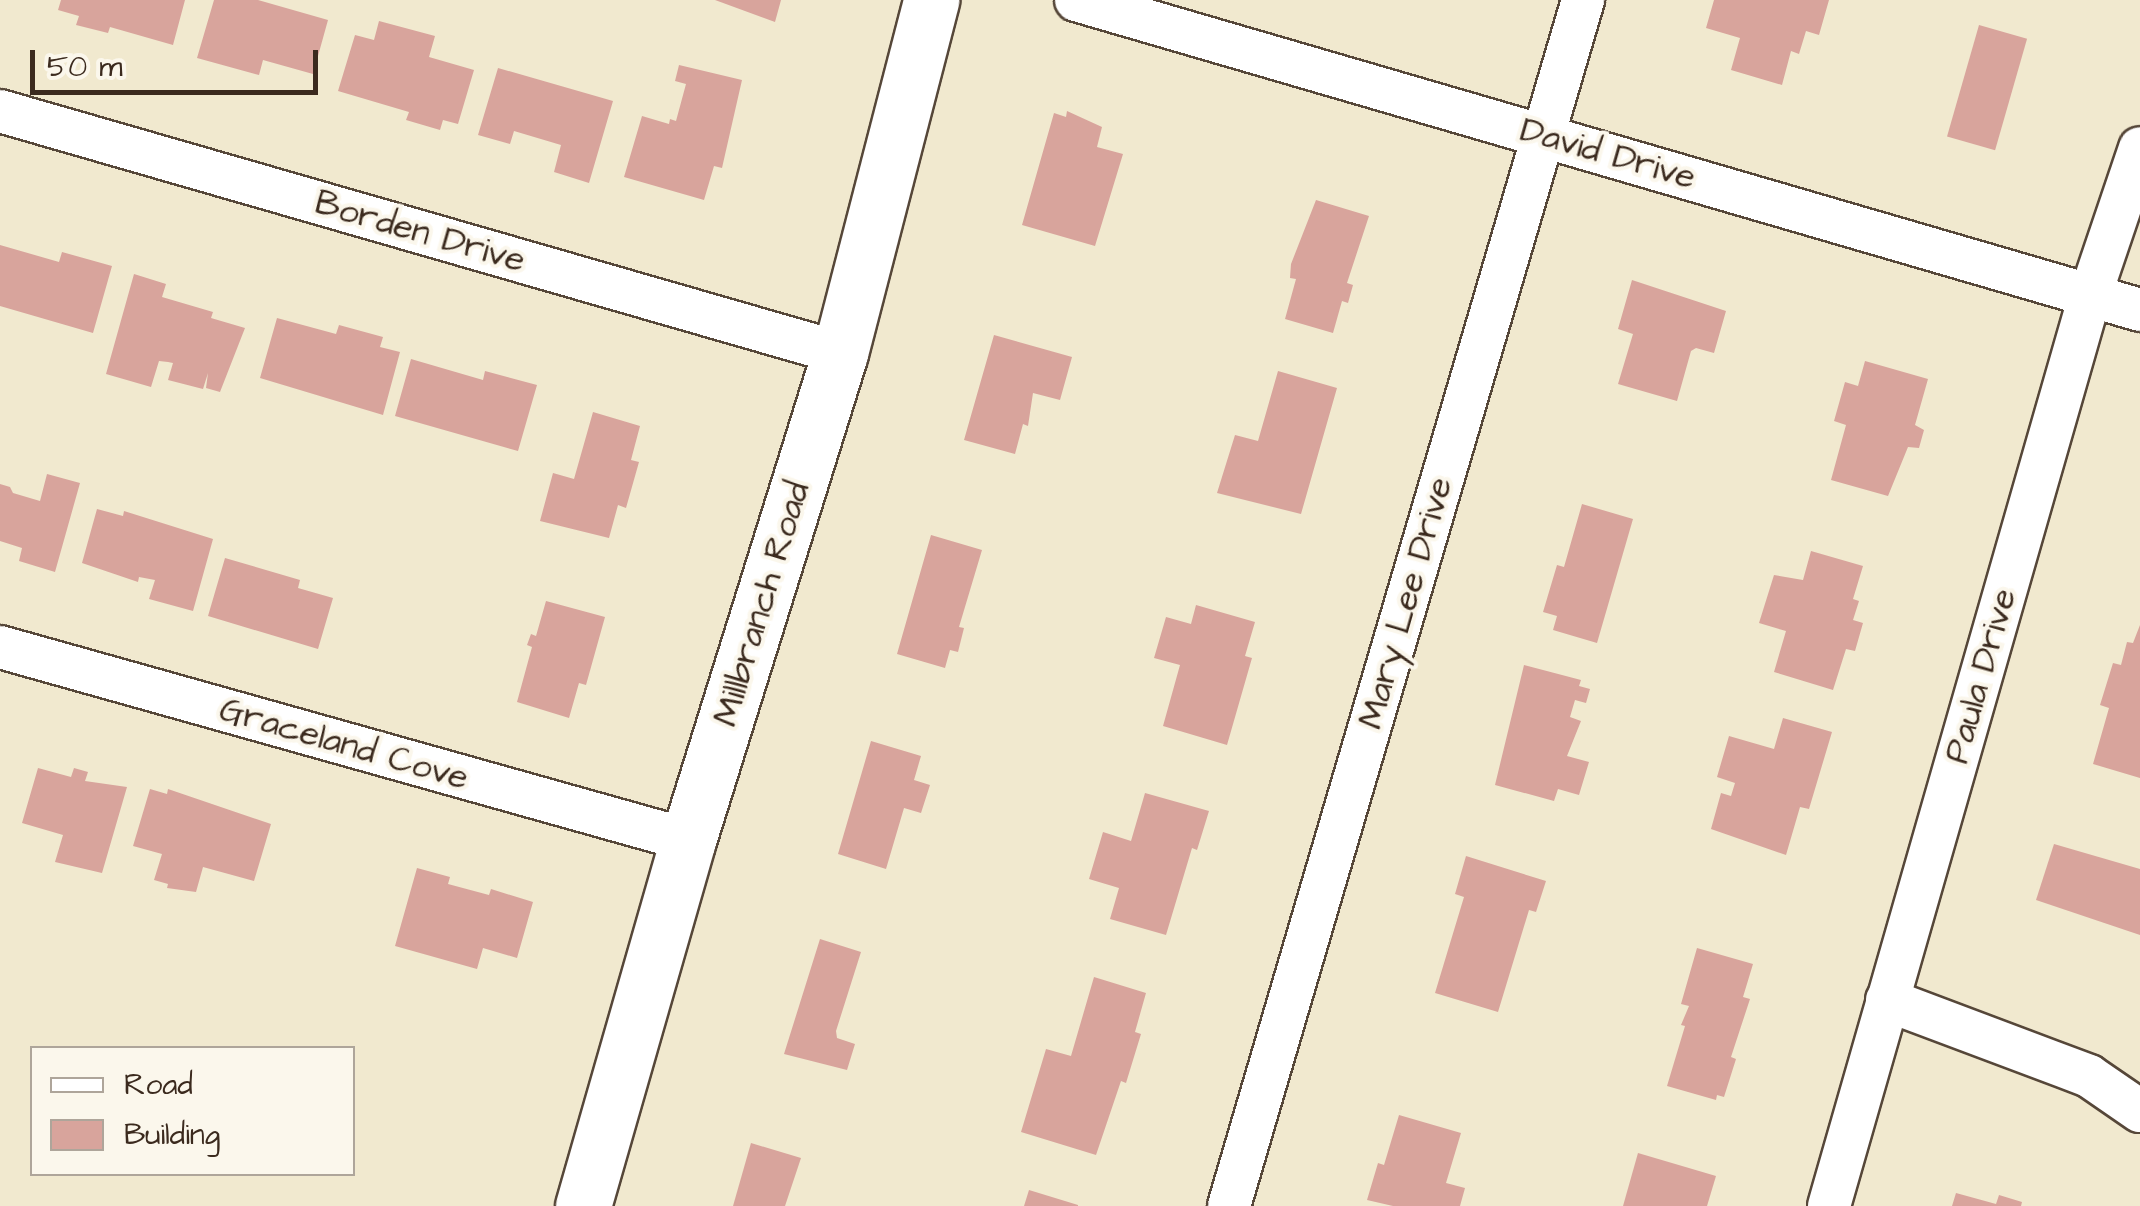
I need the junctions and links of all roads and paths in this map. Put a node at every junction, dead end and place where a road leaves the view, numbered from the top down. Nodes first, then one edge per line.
1 (931, 0) edge
2 (1076, 0) edge
3 (1584, 0) edge
4 (0, 110) edge
5 (1544, 135) junction
6 (2140, 148) edge
7 (2090, 296) junction
8 (2140, 310) edge
9 (840, 353) junction
10 (0, 648) edge
11 (688, 840) junction
12 (1887, 1000) junction
13 (2140, 1111) edge
14 (582, 1206) edge
15 (1229, 1206) edge
16 (1829, 1206) edge

1 - 9 main road, Millbranch Road
2 - 5 street, David Drive
3 - 5 street, Mary Lee Drive
4 - 9 street, Borden Drive
5 - 7 street, David Drive
5 - 15 street, Mary Lee Drive
6 - 7 street, Paula Drive
7 - 8 street, David Drive
7 - 12 street, Paula Drive
9 - 11 main road, Millbranch Road
10 - 11 street, Graceland Cove
11 - 14 main road, Millbranch Road
12 - 13 street
12 - 16 street, Paula Drive

